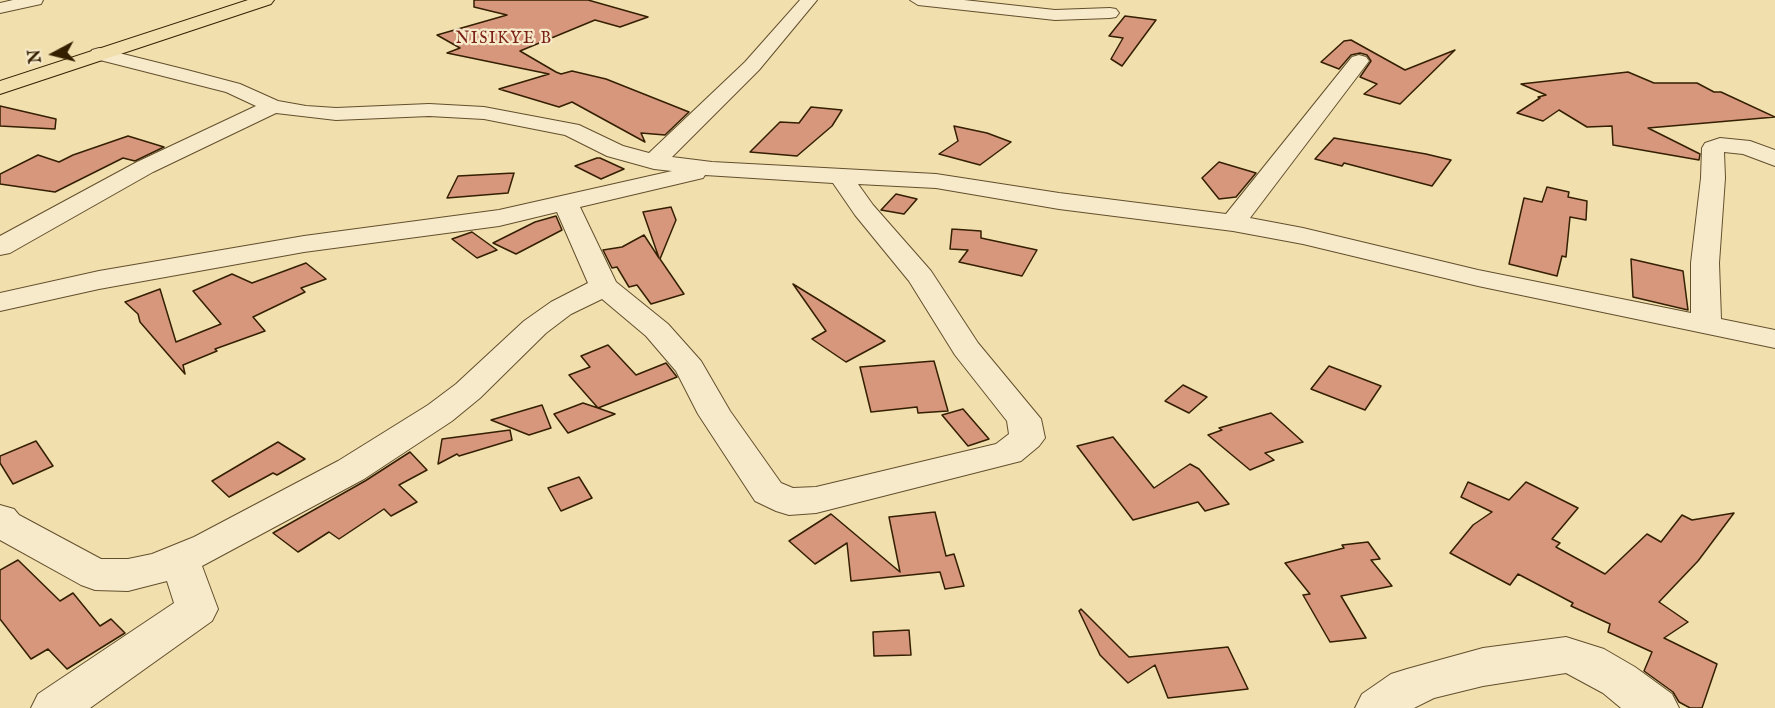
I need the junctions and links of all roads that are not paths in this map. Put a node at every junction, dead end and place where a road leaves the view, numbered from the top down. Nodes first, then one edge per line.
1 (35, 0) edge
2 (265, 0) edge
3 (808, 0) edge
4 (918, 0) edge
5 (0, 8) edge
6 (1110, 13) dead end
7 (99, 54) junction
8 (1359, 61) dead end
9 (0, 88) edge
10 (273, 106) junction
11 (1775, 159) edge
12 (654, 162) junction
13 (712, 169) junction
14 (840, 175) junction
15 (566, 204) junction
16 (1233, 223) junction
17 (0, 247) edge
18 (604, 286) junction
19 (0, 302) edge
20 (1706, 327) junction
21 (1775, 339) edge
22 (0, 519) edge
23 (180, 560) junction
24 (54, 708) edge
25 (1378, 708) edge
26 (1656, 708) edge

1 - 5 street
2 - 7 main road
3 - 12 street
4 - 6 street
7 - 9 main road
7 - 10 street
8 - 16 street
10 - 12 street
10 - 17 street
11 - 20 street
12 - 13 street
13 - 14 street
13 - 15 street
14 - 16 street
14 - 18 street
15 - 18 street
15 - 19 street
16 - 20 street
18 - 23 street
20 - 21 street
22 - 23 street
23 - 24 street
25 - 26 street

